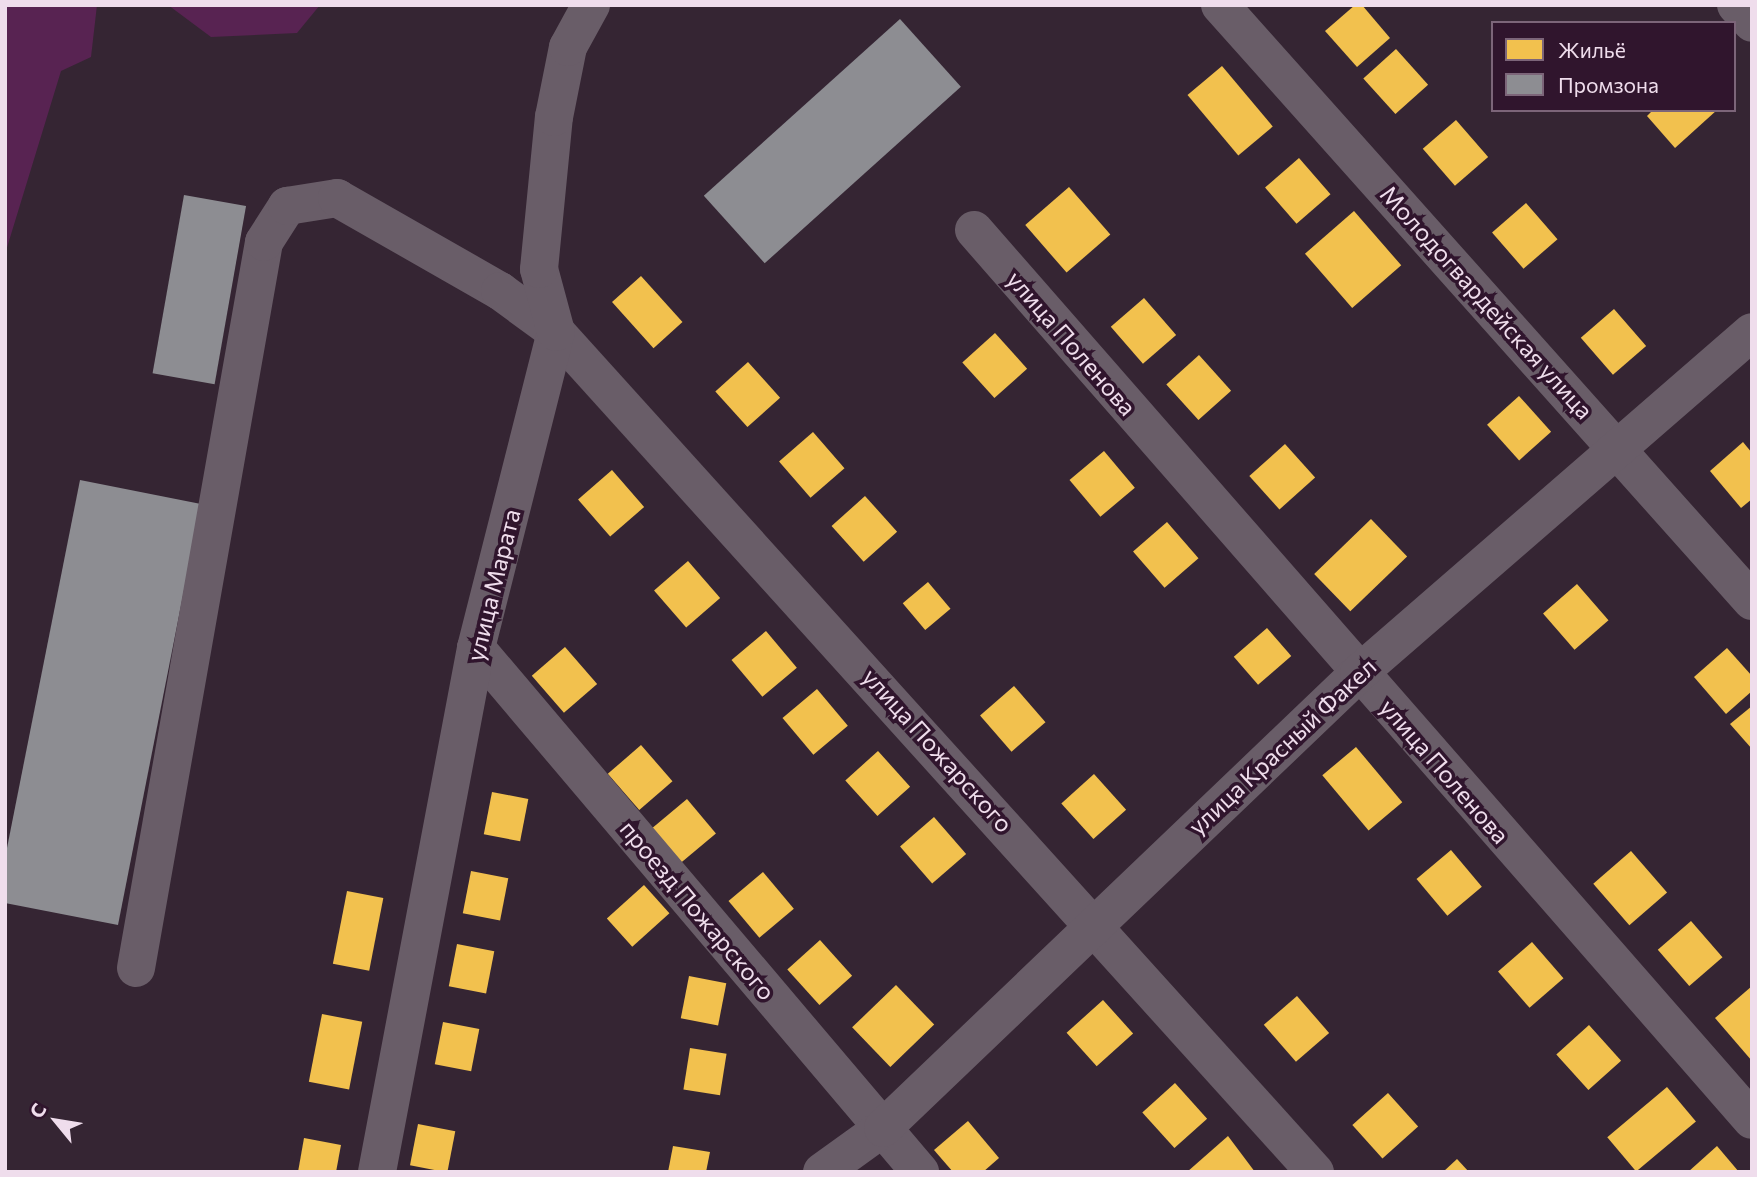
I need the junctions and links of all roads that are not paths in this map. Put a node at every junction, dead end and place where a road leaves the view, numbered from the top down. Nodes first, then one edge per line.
1 (591, 5) edge
2 (1220, 5) edge
3 (1736, 5) edge
4 (1752, 23) edge
5 (974, 230) dead end
6 (556, 332) junction
7 (1752, 332) edge
8 (1616, 446) junction
9 (1752, 601) edge
10 (476, 648) junction
11 (1359, 673) junction
12 (1094, 922) junction
13 (136, 968) dead end
14 (1752, 1120) edge
15 (883, 1128) junction
16 (377, 1172) edge
17 (822, 1172) edge
18 (920, 1172) edge
19 (1315, 1172) edge

1 - 6 street, улица Марата
2 - 8 street, Молодогвардейская улица
3 - 4 street
5 - 11 street, улица Поленова
6 - 10 street, улица Марата
6 - 12 street, улица Пожарского
6 - 13 street, улица Пожарского
7 - 8 street, улица Красный Факел
8 - 9 street, Молодогвардейская улица
8 - 11 street, улица Красный Факел
10 - 15 street, проезд Пожарского
10 - 16 street, улица Марата
11 - 12 street, улица Красный Факел
11 - 14 street, улица Поленова
12 - 15 street, улица Красный Факел
12 - 19 street, улица Пожарского
15 - 17 street, улица Красный Факел
15 - 18 street, проезд Пожарского

